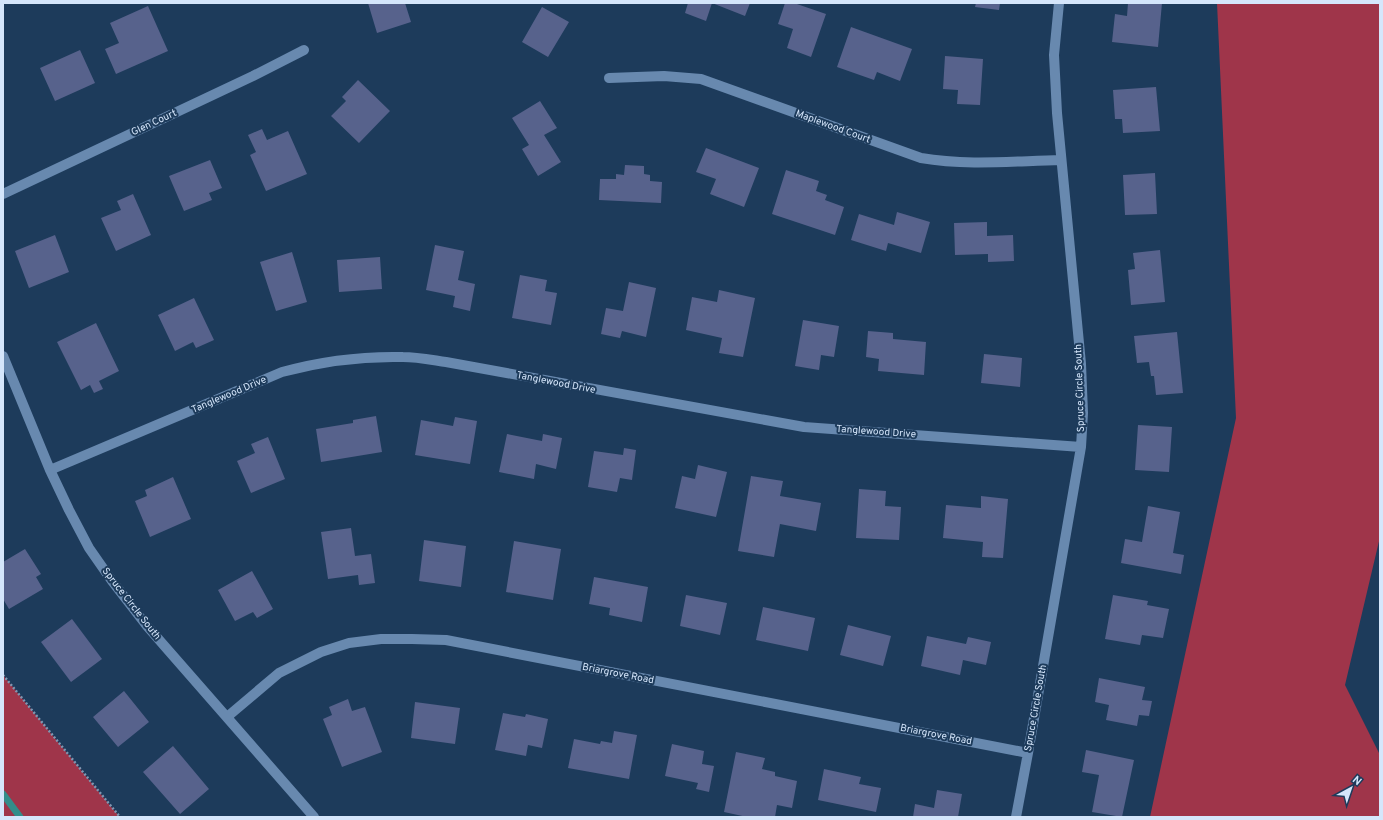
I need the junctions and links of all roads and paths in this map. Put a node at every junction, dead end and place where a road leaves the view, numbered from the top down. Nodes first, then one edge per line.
1 (1059, 3) edge
2 (304, 50) dead end
3 (609, 78) dead end
4 (1060, 160) junction
5 (3, 194) edge
6 (3, 356) edge
7 (1081, 447) junction
8 (50, 470) junction
9 (3, 675) edge
10 (227, 717) junction
11 (1028, 753) junction
12 (120, 817) edge
13 (314, 817) edge
14 (1016, 817) edge

1 - 4 street, Spruce Circle South
2 - 5 street, Glen Court
3 - 4 street, Maplewood Court
4 - 7 street, Spruce Circle South
6 - 8 street, Spruce Circle South
7 - 8 street, Tanglewood Drive
7 - 11 street, Spruce Circle South
8 - 10 street, Spruce Circle South
9 - 12 path
10 - 11 street, Briargrove Road
10 - 13 street, Spruce Circle South
11 - 14 street, Spruce Circle South

